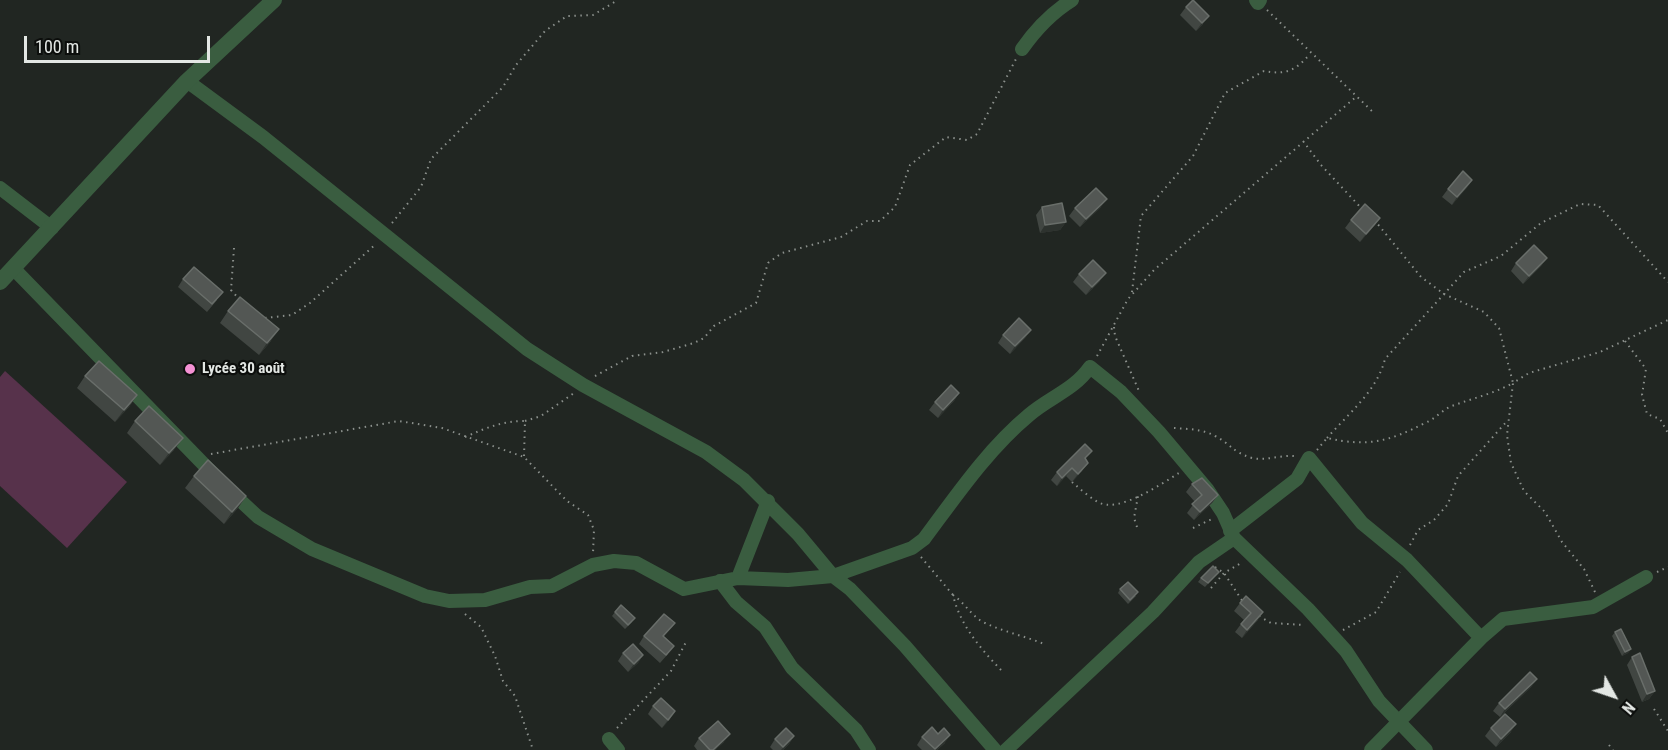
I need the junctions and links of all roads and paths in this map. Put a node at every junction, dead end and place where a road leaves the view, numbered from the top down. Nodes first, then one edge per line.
1 (274, 0) edge
2 (618, 0) edge
3 (1072, 0) edge
4 (1258, 1) edge
5 (1022, 49) joint
6 (1310, 54) junction
7 (187, 81) junction
8 (1357, 96) junction
9 (1375, 114) dead end
10 (1303, 141) junction
11 (0, 188) edge
12 (1366, 213) edge
13 (1373, 220) edge
14 (52, 228) junction
15 (384, 236) junction
16 (234, 248) dead end
17 (14, 268) junction
18 (0, 282) edge
19 (1668, 282) edge
20 (1131, 294) junction
21 (1444, 294) junction
22 (242, 302) edge
23 (263, 318) edge
24 (1668, 320) edge
25 (1114, 326) junction
26 (1625, 340) junction
27 (1090, 367) junction
28 (1513, 383) junction
29 (584, 385) junction
30 (1141, 395) dead end
31 (1508, 420) junction
32 (525, 421) junction
33 (1160, 432) junction
34 (1668, 433) edge
35 (465, 437) junction
36 (195, 456) junction
37 (524, 457) junction
38 (1309, 458) junction
39 (1189, 467) junction
40 (1072, 482) dead end
41 (1138, 496) junction
42 (768, 501) junction
43 (1223, 513) junction
44 (1137, 527) dead end
45 (1193, 528) dead end
46 (1232, 534) junction
47 (912, 548) junction
48 (1203, 559) junction
49 (1407, 560) junction
50 (1258, 561) junction
51 (592, 565) junction
52 (1224, 573) junction
53 (833, 576) junction
54 (1646, 577) dead end
55 (738, 578) junction
56 (720, 581) junction
57 (1211, 588) dead end
58 (953, 595) junction
59 (448, 602) junction
60 (1245, 603) edge
61 (1601, 603) junction
62 (1252, 609) edge
63 (1309, 626) dead end
64 (1331, 636) junction
65 (1480, 638) junction
66 (686, 642) dead end
67 (1044, 644) dead end
68 (1001, 670) dead end
69 (1654, 709) dead end
70 (1400, 720) junction
71 (1668, 731) edge
72 (609, 739) joint
73 (1609, 745) dead end
74 (533, 750) edge
75 (618, 750) edge
76 (868, 750) edge
77 (995, 750) edge
78 (1006, 750) edge
79 (1371, 750) edge
80 (1426, 750) edge
81 (1613, 750) edge

1 - 7 street
2 - 15 path
3 - 5 street
4 - 6 path
5 - 29 path
6 - 8 path
6 - 20 path
7 - 14 street
7 - 15 street
8 - 9 path
8 - 10 path
10 - 12 path
10 - 20 path
11 - 14 street
13 - 21 path
14 - 17 street
15 - 23 path
15 - 29 street
16 - 22 path
17 - 18 street
17 - 36 street
19 - 21 path
20 - 25 path
21 - 28 path
21 - 38 path
24 - 26 path
25 - 27 path
25 - 30 path
26 - 28 path
26 - 34 path
27 - 33 street
27 - 47 street
28 - 31 path
28 - 38 path
29 - 32 path
29 - 42 street
31 - 49 path
31 - 61 path
32 - 35 path
32 - 37 path
33 - 38 path
33 - 39 street
35 - 36 path
35 - 37 path
36 - 59 street
37 - 51 path
38 - 46 street
38 - 49 street
39 - 41 path
39 - 43 street
40 - 41 path
41 - 44 path
42 - 53 street
42 - 55 street
43 - 45 path
43 - 46 street
46 - 48 street
46 - 50 street
47 - 53 street
47 - 58 path
48 - 52 path
48 - 78 street
49 - 64 path
49 - 65 street
50 - 52 path
50 - 64 street
51 - 56 street
51 - 59 street
52 - 57 path
52 - 60 path
53 - 55 street
53 - 77 street
54 - 61 street
55 - 56 street
56 - 76 street
58 - 67 path
58 - 68 path
59 - 74 path
61 - 65 street
62 - 63 path
64 - 70 street
65 - 70 street
66 - 72 path
69 - 71 path
70 - 79 street
70 - 80 street
72 - 75 street
73 - 81 path

